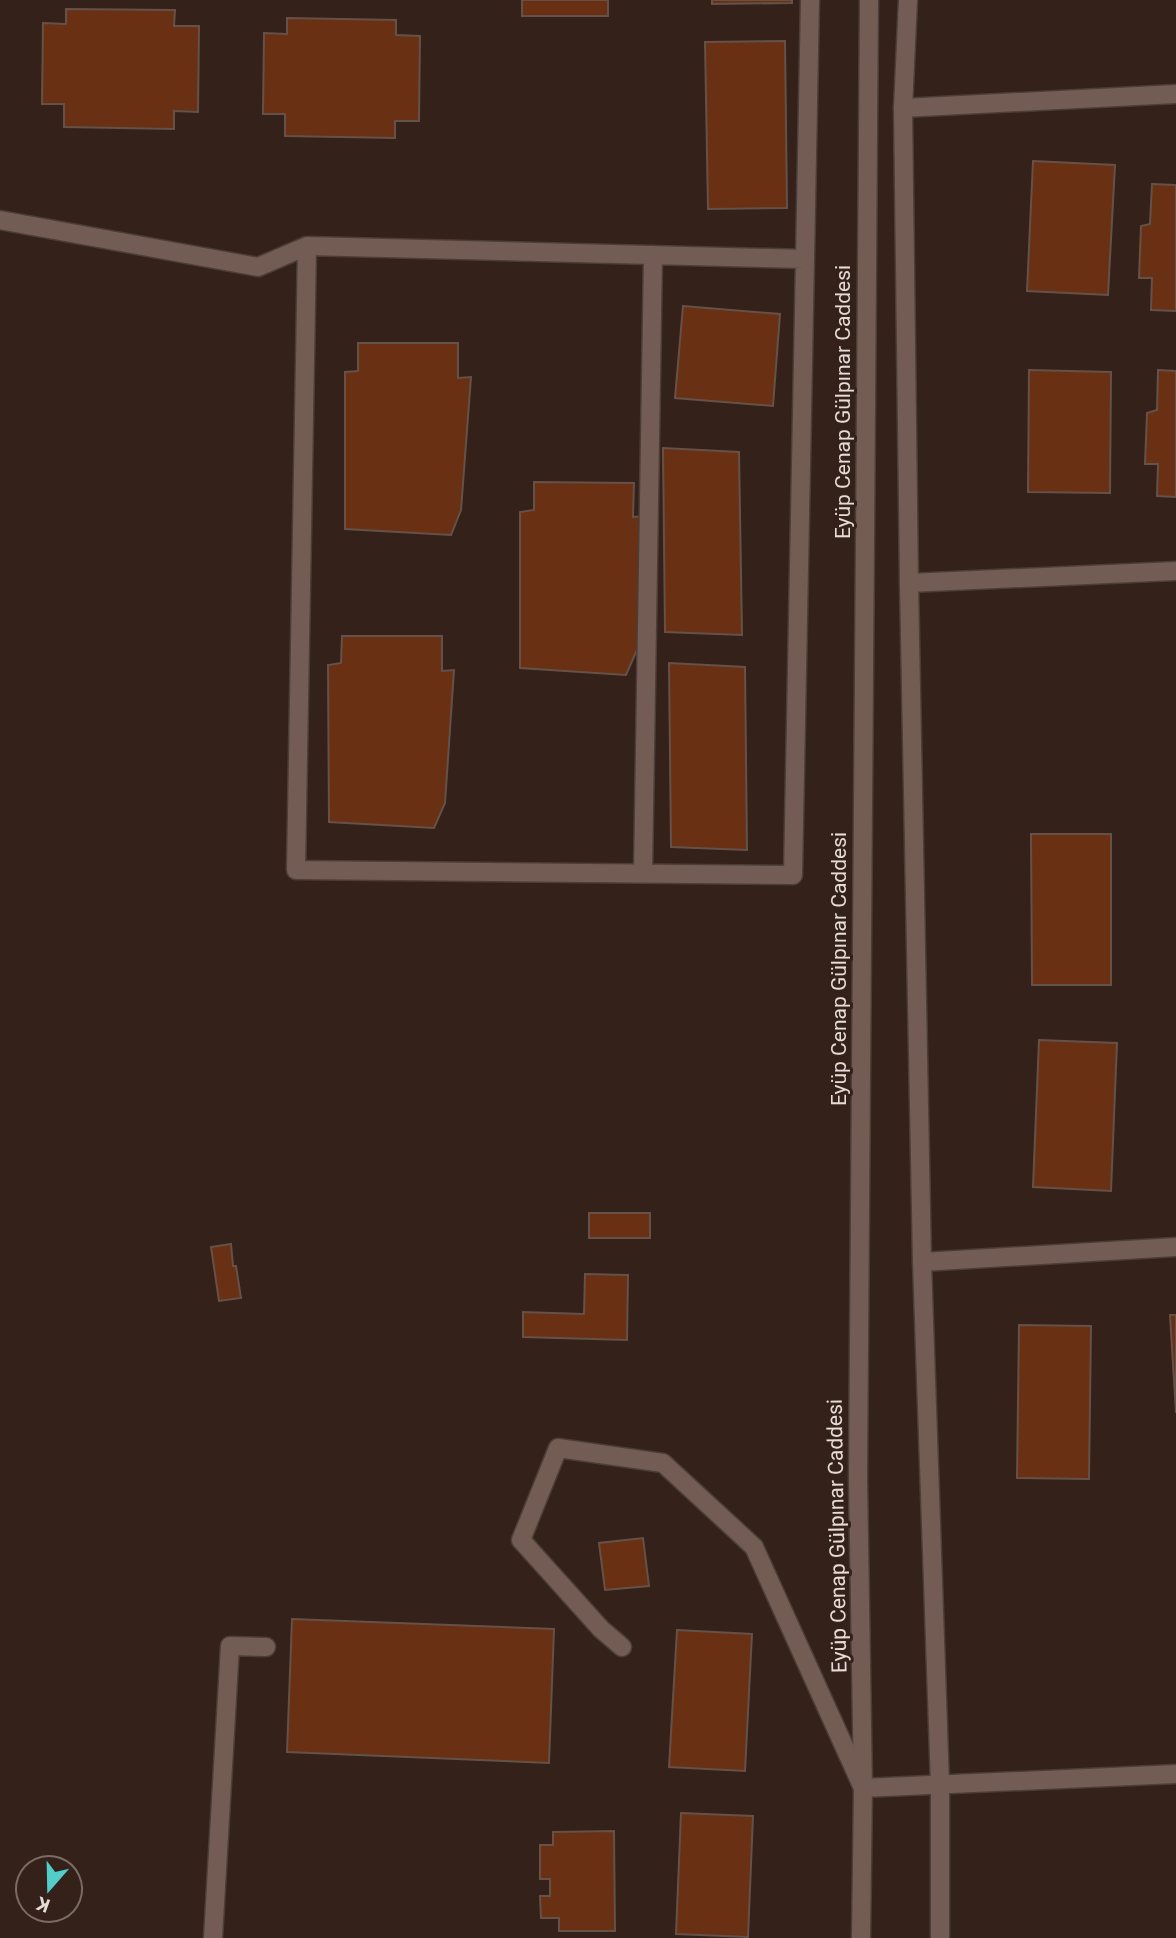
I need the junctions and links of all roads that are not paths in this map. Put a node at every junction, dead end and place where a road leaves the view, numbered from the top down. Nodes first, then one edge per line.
1 (810, 0) edge
2 (869, 0) edge
3 (908, 0) edge
4 (1176, 94) edge
5 (904, 108) junction
6 (0, 220) edge
7 (307, 246) junction
8 (653, 255) junction
9 (805, 259) junction
10 (1176, 571) edge
11 (909, 583) junction
12 (643, 873) junction
13 (1176, 1248) edge
14 (922, 1262) junction
15 (266, 1647) dead end
16 (622, 1647) dead end
17 (1176, 1774) edge
18 (940, 1785) junction
19 (863, 1788) junction
20 (213, 1938) edge
21 (861, 1938) edge
22 (940, 1938) edge

1 - 9 street
2 - 19 street, Eyüp Cenap Gülpınar Caddesi
3 - 5 street
4 - 5 street
5 - 11 street
6 - 7 street
7 - 8 street
7 - 12 street
8 - 9 street
8 - 12 street
9 - 12 street
10 - 11 street
11 - 14 street
13 - 14 street
14 - 18 street
15 - 20 street
16 - 19 street
17 - 18 street
18 - 19 street
18 - 22 street
19 - 21 street, Eyüp Cenap Gülpınar Caddesi

